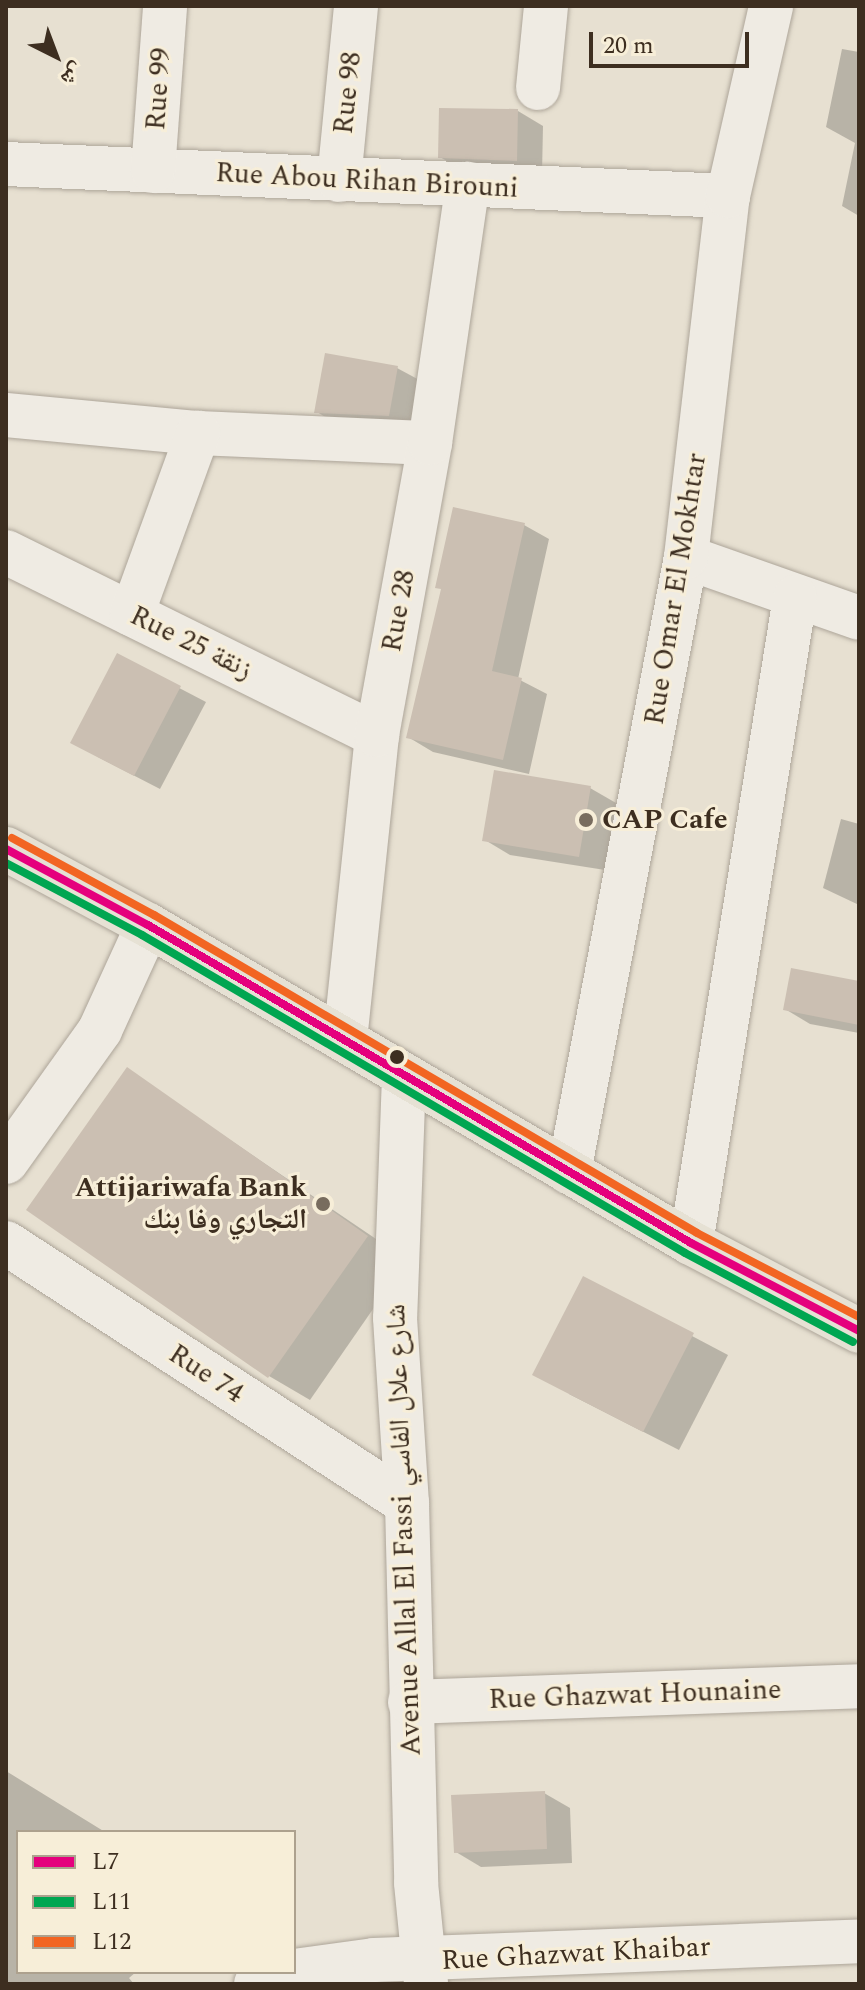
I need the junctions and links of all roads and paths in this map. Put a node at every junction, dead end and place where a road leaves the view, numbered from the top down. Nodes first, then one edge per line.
1 (165, 6) edge
2 (356, 6) edge
3 (546, 6) edge
4 (771, 6) edge
5 (538, 88) dead end
6 (6, 164) edge
7 (153, 171) junction
8 (339, 180) junction
9 (468, 184) junction
10 (728, 196) junction
11 (6, 415) edge
12 (198, 433) junction
13 (430, 443) junction
14 (6, 552) edge
15 (686, 557) junction
16 (795, 597) junction
17 (132, 614) junction
18 (859, 618) edge
19 (377, 735) junction
20 (6, 849) edge
21 (148, 925) junction
22 (345, 1040) junction
23 (404, 1076) junction
24 (6, 1162) edge
25 (569, 1172) junction
26 (6, 1243) edge
27 (691, 1243) junction
28 (859, 1331) edge
29 (407, 1503) junction
30 (859, 1686) edge
31 (410, 1702) junction
32 (859, 1941) edge
33 (296, 1971) edge
34 (425, 1972) edge
35 (286, 1974) edge
36 (256, 1984) edge

1 - 7 street, Rue 99
2 - 8 street, Rue 98
3 - 5 street
4 - 10 street, Rue Omar El Mokhtar
6 - 7 street, Rue Abou Rihan Birouni
7 - 8 street, Rue Abou Rihan Birouni
8 - 9 street, Rue Abou Rihan Birouni
9 - 10 street, Rue Abou Rihan Birouni
9 - 13 street, Rue 28
10 - 15 street, Rue Omar El Mokhtar
11 - 12 street
12 - 13 street
12 - 17 street
13 - 19 street, Rue 28
14 - 17 street, Rue 25 زنقة
15 - 16 street
15 - 25 street, Rue Omar El Mokhtar
16 - 18 street
16 - 27 street
17 - 19 street, Rue 25 زنقة
19 - 22 street, Rue 28
20 - 21 main road
21 - 22 main road
21 - 24 street
22 - 23 main road
23 - 25 main road
23 - 29 street, Avenue Allal El Fassi شارع علال الفاسي
25 - 27 main road
26 - 29 street, Rue 74
27 - 28 main road
29 - 31 street, Avenue Allal El Fassi شارع علال الفاسي
30 - 31 street, Rue Ghazwat Hounaine
31 - 34 street, Avenue Allal El Fassi شارع علال الفاسي
32 - 34 street, Rue Ghazwat Khaibar
33 - 34 street, Rue Ghazwat Khaibar
35 - 36 street, Rue Ghazwat Khaibar

